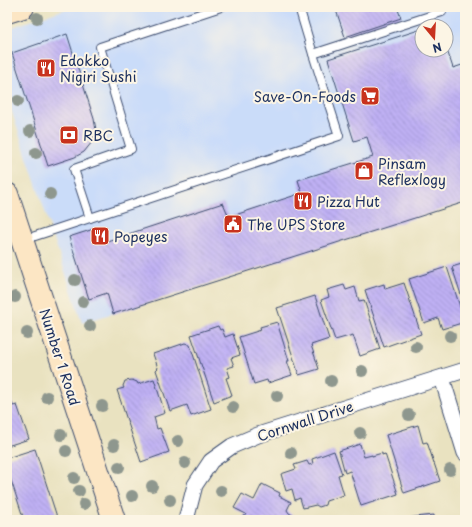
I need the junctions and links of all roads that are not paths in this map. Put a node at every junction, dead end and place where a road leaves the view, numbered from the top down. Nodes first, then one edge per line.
1 (23, 7) edge
2 (221, 7) edge
3 (299, 7) edge
4 (440, 7) edge
5 (7, 12) edge
6 (313, 54) junction
7 (7, 194) edge
8 (90, 218) junction
9 (22, 241) junction
10 (465, 370) edge
11 (442, 378) junction
12 (465, 453) edge
13 (114, 520) edge
14 (188, 520) edge

1 - 5 street
2 - 8 lane
3 - 6 lane
4 - 6 lane
6 - 8 lane
7 - 9 street, Number 1 Road
8 - 9 lane
9 - 13 street, Number 1 Road
10 - 11 street, Cornwall Drive
11 - 12 street
11 - 14 street, Cornwall Drive

